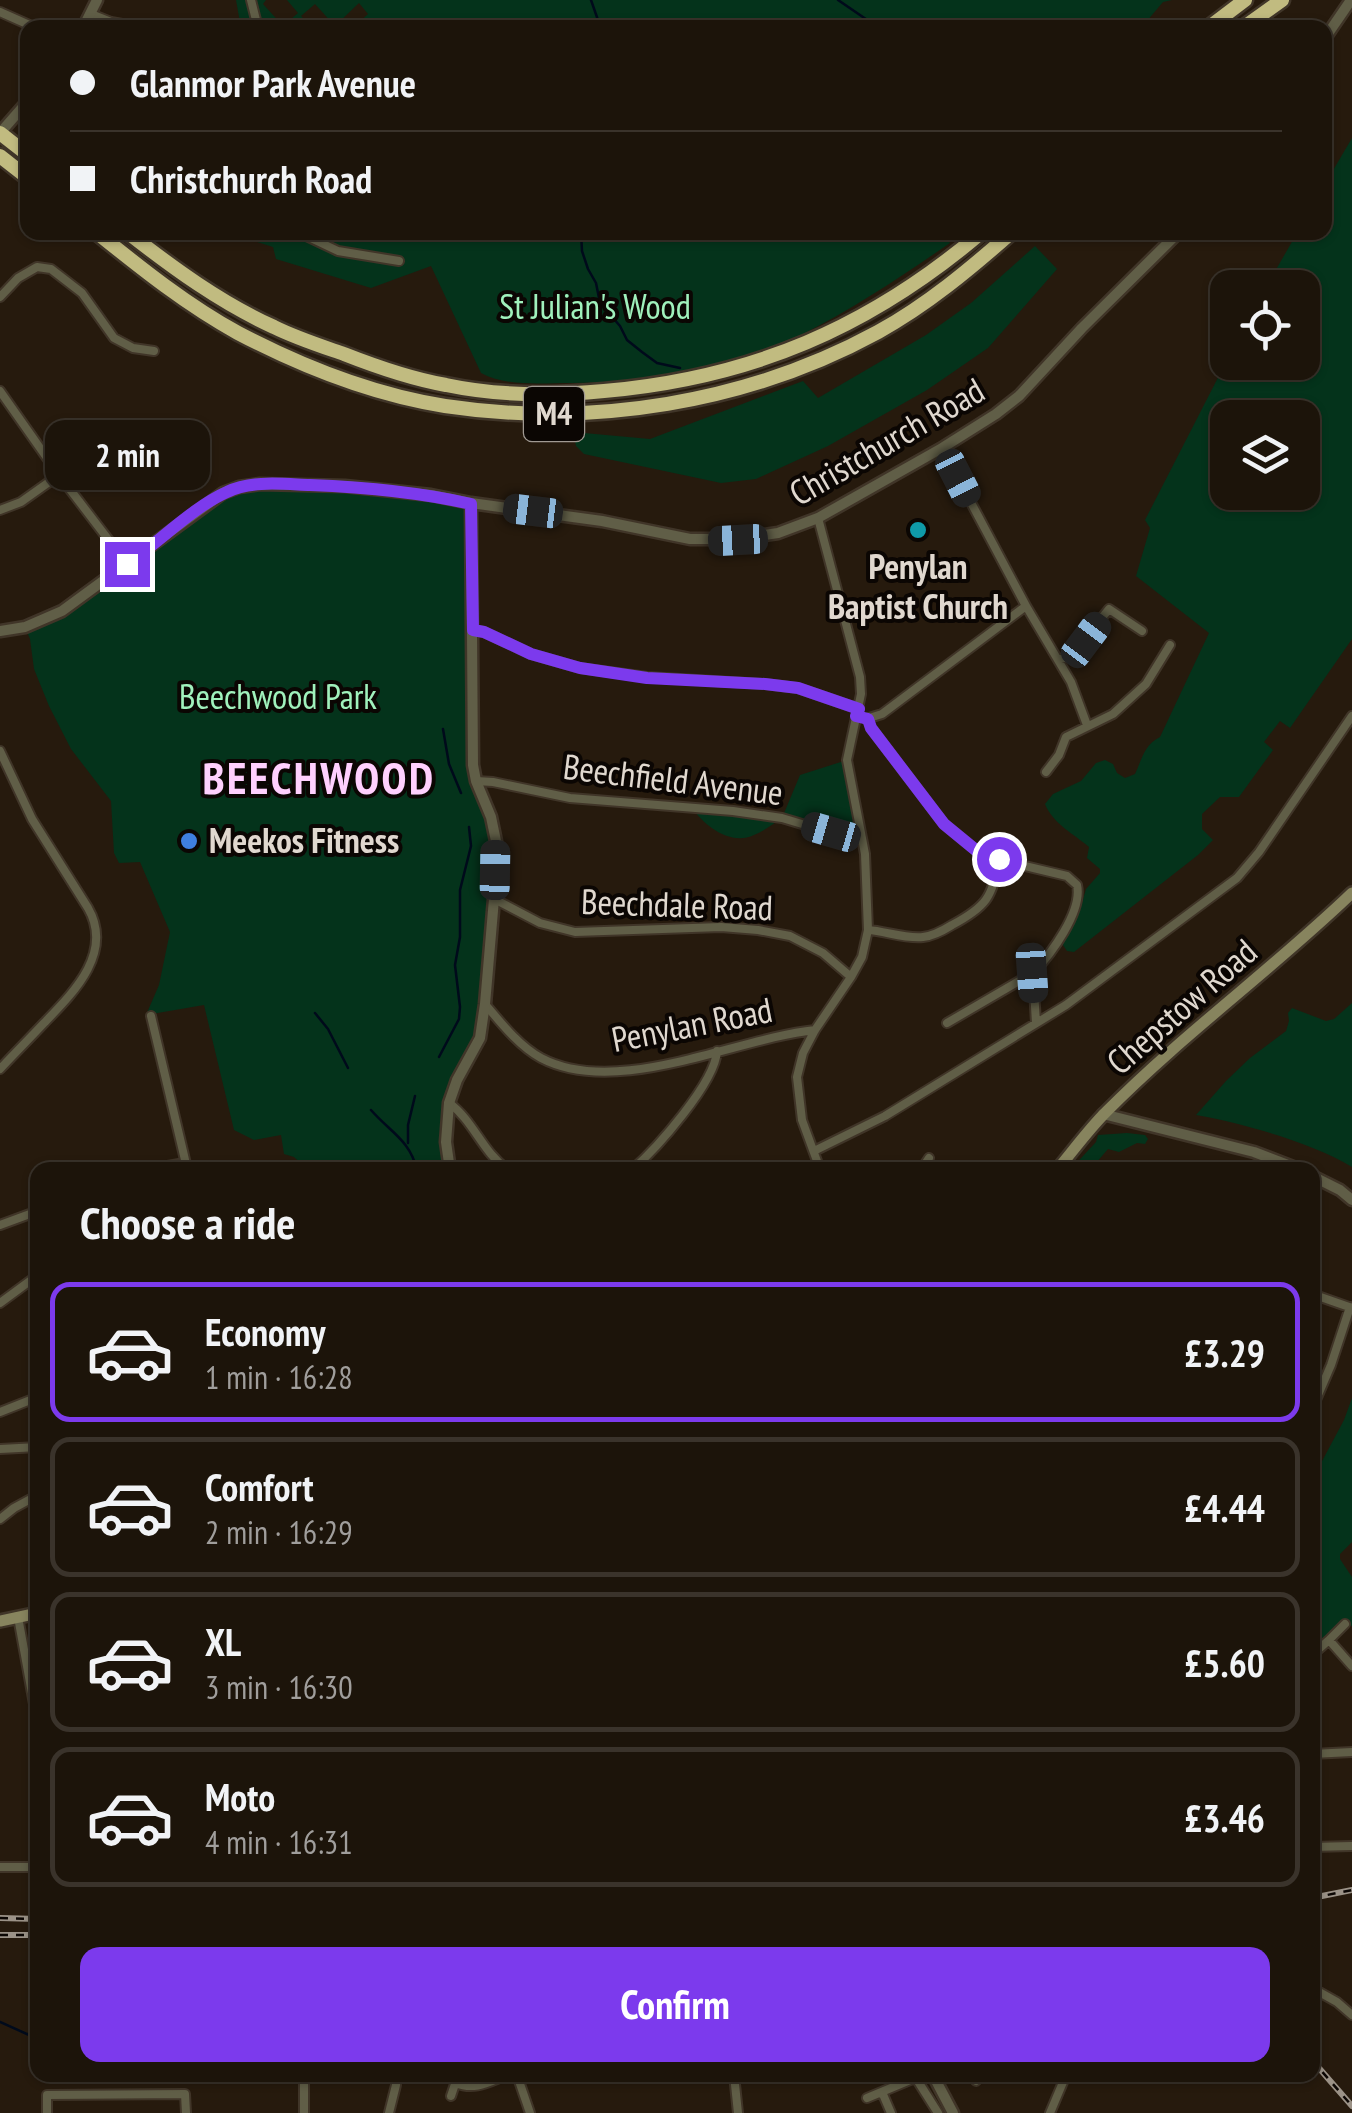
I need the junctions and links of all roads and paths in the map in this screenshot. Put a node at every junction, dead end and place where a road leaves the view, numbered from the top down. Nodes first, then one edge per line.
1 (96, 0) edge
2 (1245, 0) edge
3 (1282, 0) edge
4 (1350, 2) edge
5 (91, 14) junction
6 (88, 20) edge
7 (106, 20) edge
8 (1219, 20) edge
9 (1254, 20) edge
10 (1332, 28) edge
11 (20, 110) edge
12 (0, 133) edge
13 (20, 149) edge
14 (0, 156) edge
15 (20, 172) edge
16 (106, 240) edge
17 (139, 240) edge
18 (313, 240) edge
19 (972, 240) edge
20 (1002, 240) edge
21 (1171, 240) edge
22 (399, 261) dead end
23 (0, 298) edge
24 (154, 351) dead end
25 (0, 390) edge
26 (942, 448) junction
27 (58, 475) junction
28 (471, 504) junction
29 (0, 510) edge
30 (818, 518) junction
31 (127, 564) junction
32 (1026, 606) junction
33 (473, 630) junction
34 (1142, 631) dead end
35 (0, 632) edge
36 (1170, 645) dead end
37 (1058, 660) junction
38 (858, 712) junction
39 (1352, 716) edge
40 (868, 719) junction
41 (1087, 725) junction
42 (0, 751) edge
43 (1046, 772) dead end
44 (476, 781) junction
45 (862, 839) junction
46 (999, 859) junction
47 (1352, 893) edge
48 (494, 900) junction
49 (868, 930) junction
50 (1032, 973) junction
51 (851, 977) junction
52 (486, 1004) junction
53 (151, 1016) dead end
54 (946, 1023) dead end
55 (1036, 1024) junction
56 (814, 1030) junction
57 (717, 1051) junction
58 (0, 1070) edge
59 (449, 1103) junction
60 (1103, 1114) junction
61 (814, 1151) junction
62 (929, 1158) dead end
63 (186, 1162) edge
64 (449, 1162) edge
65 (498, 1162) edge
66 (640, 1162) edge
67 (816, 1162) edge
68 (926, 1162) edge
69 (1063, 1162) edge
70 (1281, 1162) edge
71 (1320, 1180) edge
72 (1352, 1200) edge
73 (30, 1214) edge
74 (0, 1224) edge
75 (30, 1280) edge
76 (1320, 1297) edge
77 (0, 1303) edge
78 (1351, 1308) edge
79 (1320, 1390) edge
80 (30, 1400) edge
81 (0, 1412) edge
82 (30, 1447) edge
83 (0, 1449) edge
84 (30, 1495) edge
85 (30, 1498) edge
86 (26, 1500) junction
87 (0, 1520) edge
88 (30, 1615) edge
89 (18, 1617) junction
90 (0, 1621) edge
91 (1346, 1624) dead end
92 (1328, 1640) junction
93 (1320, 1648) edge
94 (1352, 1666) edge
95 (30, 1682) edge
96 (1352, 1752) edge
97 (1320, 1754) edge
98 (1352, 1846) edge
99 (1320, 1847) edge
100 (0, 1867) edge
101 (30, 1868) edge
102 (1320, 1992) edge
103 (1352, 2015) edge
104 (304, 2082) edge
105 (456, 2082) edge
106 (460, 2082) edge
107 (489, 2082) edge
108 (519, 2082) edge
109 (735, 2082) edge
110 (903, 2082) edge
111 (917, 2082) edge
112 (936, 2082) edge
113 (1063, 2082) edge
114 (396, 2085) dead end
115 (882, 2092) junction
116 (452, 2096) dead end
117 (868, 2098) dead end
118 (1052, 2112) edge
119 (47, 2113) edge
120 (186, 2113) edge
121 (304, 2113) edge
122 (389, 2113) edge
123 (530, 2113) edge
124 (738, 2113) edge
125 (891, 2113) edge
126 (938, 2113) edge
127 (953, 2113) edge

1 - 5 street
2 - 8 highway
3 - 9 highway
4 - 10 street
5 - 6 street
5 - 7 street
11 - 12 street
12 - 13 highway
14 - 15 highway
16 - 20 highway, M4
17 - 19 highway, M4
18 - 22 street
21 - 26 street, Christchurch Road
23 - 24 street
25 - 27 street
26 - 30 street, Christchurch Road
26 - 32 street
27 - 29 street
27 - 31 street
28 - 30 street, Christchurch Road
28 - 31 street, Christchurch Road
28 - 33 street
30 - 38 street
31 - 35 street, Christchurch Road
32 - 37 street
32 - 40 street
33 - 38 street
33 - 44 street
34 - 37 street
36 - 41 street
37 - 41 street
38 - 40 street
38 - 45 street
39 - 55 street
40 - 46 street
41 - 43 street
42 - 58 street
44 - 45 street, Beechfield Avenue
44 - 48 street
45 - 49 street
46 - 49 street
46 - 50 street
47 - 60 main road, Chepstow Road
48 - 51 street, Beechdale Road
48 - 52 street
49 - 51 street
50 - 54 street
50 - 55 street
51 - 56 street
52 - 57 street, Penylan Road
52 - 59 street
53 - 63 street
55 - 61 street
56 - 57 street, Penylan Road
56 - 61 street
57 - 66 street
59 - 64 street
59 - 65 street
60 - 69 main road, Chepstow Road
60 - 70 street
61 - 67 street
62 - 68 street
71 - 72 street
73 - 74 street
75 - 77 street
76 - 78 street
78 - 79 street
80 - 81 street
82 - 83 street
84 - 86 street
85 - 86 street
86 - 87 street
88 - 89 main road
89 - 90 main road
89 - 95 street
91 - 92 street
92 - 93 street
92 - 94 street
96 - 97 street
98 - 99 street
100 - 101 street
102 - 103 street
104 - 121 street
105 - 116 street
106 - 107 street
108 - 123 street
109 - 124 street
110 - 115 street
111 - 126 street
112 - 127 street
113 - 118 street
114 - 122 street
115 - 117 street
115 - 125 street
119 - 120 street

